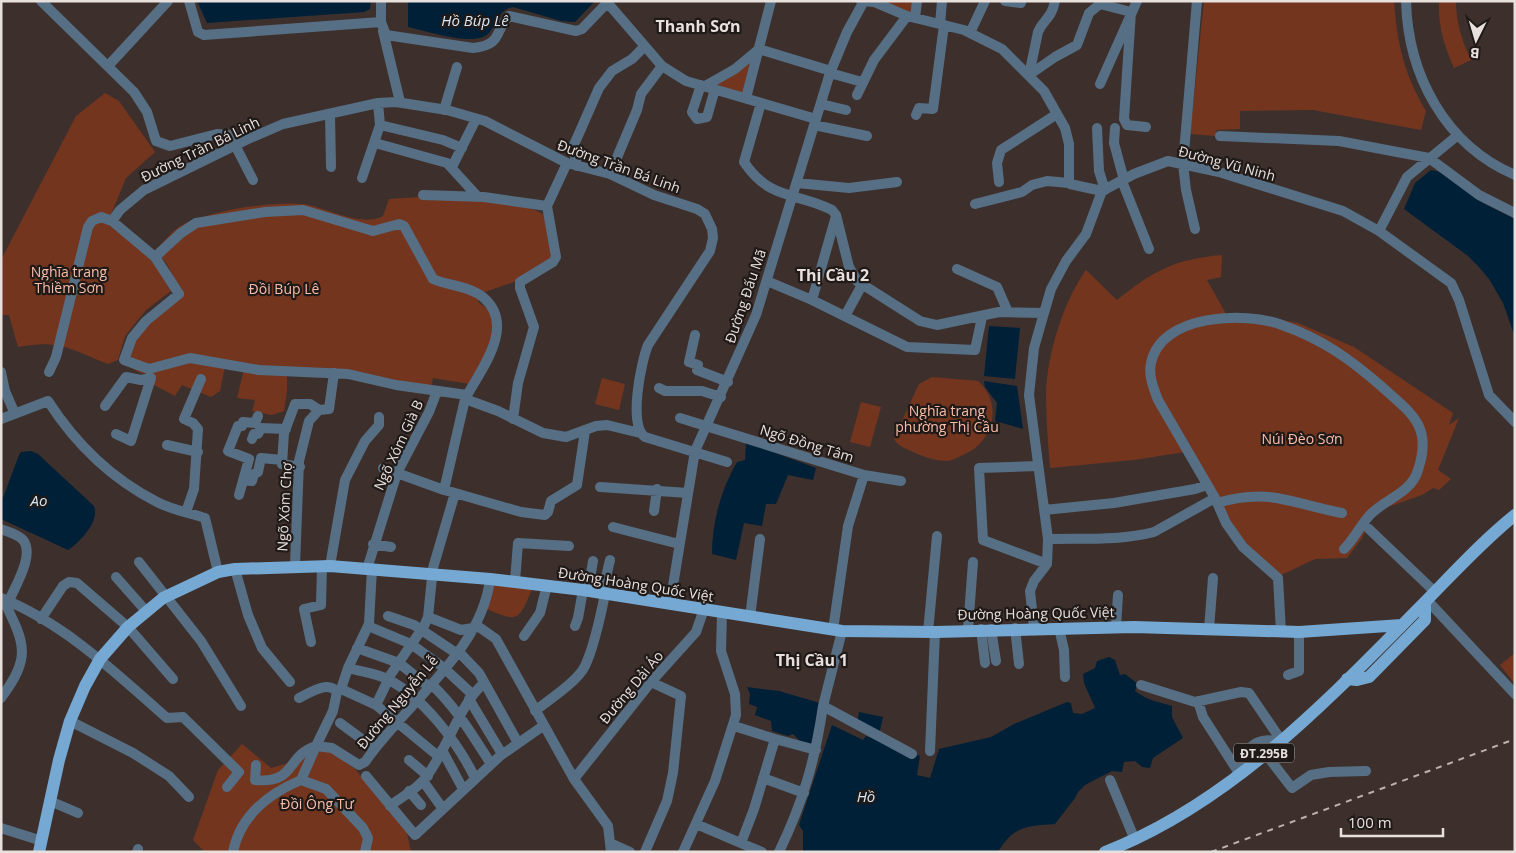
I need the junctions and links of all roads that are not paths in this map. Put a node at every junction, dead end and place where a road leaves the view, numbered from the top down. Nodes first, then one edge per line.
1 (42, 1) edge
2 (168, 1) edge
3 (189, 1) edge
4 (381, 1) edge
5 (771, 1) edge
6 (917, 1) edge
7 (942, 1) edge
8 (986, 1) edge
9 (1005, 1) edge
10 (1021, 1) edge
11 (1055, 1) edge
12 (1137, 1) edge
13 (1197, 1) edge
14 (1406, 1) edge
15 (607, 2) edge
16 (863, 2) edge
17 (1131, 12) junction
18 (911, 18) junction
19 (942, 25) junction
20 (382, 27) junction
21 (970, 33) junction
22 (644, 47) junction
23 (760, 49) junction
24 (108, 66) junction
25 (662, 66) junction
26 (457, 68) dead end
27 (831, 72) junction
28 (1029, 75) junction
29 (862, 82) junction
30 (1100, 84) dead end
31 (707, 87) junction
32 (857, 95) dead end
33 (746, 98) junction
34 (400, 102) junction
35 (761, 102) junction
36 (378, 103) junction
37 (821, 104) junction
38 (444, 110) junction
39 (846, 110) dead end
40 (1057, 114) junction
41 (330, 115) junction
42 (916, 115) dead end
43 (476, 118) junction
44 (815, 122) junction
45 (380, 125) junction
46 (1146, 127) dead end
47 (1097, 128) dead end
48 (1115, 128) dead end
49 (1458, 135) junction
50 (867, 136) dead end
51 (1220, 136) dead end
52 (375, 143) junction
53 (237, 144) junction
54 (462, 148) junction
55 (1429, 158) junction
56 (567, 163) junction
57 (1183, 164) junction
58 (577, 166) junction
59 (331, 167) dead end
60 (452, 167) junction
61 (610, 174) junction
62 (1515, 175) edge
63 (362, 178) dead end
64 (253, 180) dead end
65 (1123, 180) junction
66 (797, 182) junction
67 (897, 182) dead end
68 (999, 182) dead end
69 (1069, 183) junction
70 (1103, 190) junction
71 (422, 194) dead end
72 (478, 197) junction
73 (792, 197) junction
74 (975, 204) dead end
75 (547, 206) junction
76 (1515, 213) edge
77 (836, 215) junction
78 (112, 221) junction
79 (1195, 229) dead end
80 (1379, 231) junction
81 (1149, 249) dead end
82 (155, 257) junction
83 (957, 269) dead end
84 (766, 281) junction
85 (862, 284) junction
86 (812, 300) junction
87 (1008, 312) junction
88 (1044, 313) junction
89 (845, 316) junction
90 (982, 317) junction
91 (695, 334) dead end
92 (1, 372) edge
93 (49, 372) dead end
94 (334, 373) junction
95 (201, 379) dead end
96 (728, 382) junction
97 (659, 388) dead end
98 (437, 390) junction
99 (466, 397) junction
100 (720, 397) junction
101 (105, 406) dead end
102 (319, 410) junction
103 (15, 414) junction
104 (258, 416) dead end
105 (379, 417) dead end
106 (680, 418) dead end
107 (1, 419) edge
108 (513, 419) junction
109 (1515, 422) edge
110 (706, 427) junction
111 (286, 429) junction
112 (585, 431) junction
113 (640, 433) junction
114 (116, 434) dead end
115 (252, 439) dead end
116 (167, 445) dead end
117 (695, 451) junction
118 (198, 452) junction
119 (282, 460) junction
120 (727, 462) dead end
121 (1037, 466) junction
122 (300, 468) junction
123 (383, 468) dead end
124 (397, 473) junction
125 (864, 475) junction
126 (242, 480) junction
127 (901, 482) dead end
128 (1207, 485) junction
129 (600, 487) dead end
130 (657, 489) junction
131 (444, 490) junction
132 (455, 493) junction
133 (688, 493) junction
134 (238, 494) dead end
135 (1216, 501) junction
136 (1044, 510) junction
137 (654, 511) dead end
138 (186, 512) junction
139 (1342, 513) dead end
140 (1515, 515) edge
141 (613, 527) dead end
142 (1, 529) edge
143 (1369, 529) dead end
144 (937, 536) dead end
145 (760, 538) dead end
146 (1048, 539) junction
147 (373, 544) junction
148 (679, 544) junction
149 (391, 546) dead end
150 (569, 546) dead end
151 (1344, 549) dead end
152 (610, 560) dead end
153 (593, 561) dead end
154 (139, 562) dead end
155 (972, 562) dead end
156 (1047, 564) junction
157 (295, 566) junction
158 (326, 566) junction
159 (235, 569) junction
160 (369, 569) junction
161 (218, 572) junction
162 (432, 574) junction
163 (116, 577) dead end
164 (1213, 578) dead end
165 (490, 579) junction
166 (515, 582) junction
167 (546, 585) junction
168 (585, 591) junction
169 (604, 594) junction
170 (1118, 595) dead end
171 (166, 596) junction
172 (1429, 598) junction
173 (5, 599) edge
174 (670, 604) junction
175 (704, 609) junction
176 (146, 612) junction
177 (722, 612) junction
178 (388, 616) dead end
179 (428, 616) junction
180 (750, 617) junction
181 (40, 619) junction
182 (369, 623) dead end
183 (1402, 625) junction
184 (475, 626) junction
185 (574, 626) dead end
186 (1116, 626) junction
187 (128, 627) junction
188 (1015, 628) junction
189 (1034, 628) junction
190 (1059, 628) junction
191 (968, 629) junction
192 (986, 629) junction
193 (1209, 629) junction
194 (422, 630) junction
195 (837, 630) junction
196 (932, 632) junction
197 (1282, 632) junction
198 (1299, 632) junction
199 (524, 636) dead end
200 (311, 642) dead end
201 (411, 644) junction
202 (357, 648) junction
203 (457, 652) junction
204 (100, 659) junction
205 (990, 662) dead end
206 (399, 663) junction
207 (1019, 664) dead end
208 (348, 668) junction
209 (444, 668) junction
210 (1288, 676) dead end
211 (1064, 677) dead end
212 (173, 679) dead end
213 (389, 679) junction
214 (1347, 679) junction
215 (290, 682) dead end
216 (651, 682) junction
217 (484, 683) junction
218 (430, 685) junction
219 (1142, 685) dead end
220 (1515, 694) edge
221 (470, 697) junction
222 (1, 698) edge
223 (299, 698) dead end
224 (416, 701) junction
225 (1198, 701) junction
226 (376, 705) junction
227 (241, 706) dead end
228 (823, 706) junction
229 (536, 711) junction
230 (461, 718) junction
231 (70, 721) junction
232 (398, 722) junction
233 (340, 723) dead end
234 (544, 726) junction
235 (734, 726) junction
236 (451, 736) junction
237 (775, 739) junction
238 (1280, 741) junction
239 (518, 743) junction
240 (316, 746) junction
241 (374, 748) junction
242 (816, 750) junction
243 (930, 751) dead end
244 (440, 753) junction
245 (1264, 753) junction
246 (502, 754) junction
247 (912, 754) dead end
248 (409, 760) dead end
249 (491, 764) junction
250 (256, 765) dead end
251 (1240, 772) junction
252 (1366, 772) dead end
253 (366, 776) dead end
254 (425, 778) junction
255 (475, 778) junction
256 (763, 778) junction
257 (574, 779) junction
258 (301, 780) junction
259 (1110, 780) dead end
260 (227, 788) dead end
261 (463, 789) junction
262 (409, 791) junction
263 (804, 793) junction
264 (188, 797) dead end
265 (50, 801) junction
266 (421, 805) dead end
267 (390, 806) junction
268 (443, 809) junction
269 (78, 813) dead end
270 (696, 824) junction
271 (1, 828) edge
272 (1135, 840) junction
273 (741, 843) junction
274 (40, 846) edge
275 (611, 847) edge
276 (233, 852) edge
277 (365, 852) edge
278 (630, 852) edge
279 (645, 852) edge
280 (682, 852) edge
281 (762, 852) edge
282 (780, 852) edge
283 (1105, 852) edge

1 - 24 street
2 - 24 street
3 - 20 street
4 - 20 street
5 - 23 street
6 - 18 street
7 - 19 street
8 - 21 street
9 - 10 street
11 - 28 street
12 - 17 street
13 - 57 street
14 - 49 street
15 - 20 street
15 - 22 street
16 - 18 street
16 - 27 street, Đường Đấu Mã
17 - 28 street
17 - 30 street
17 - 46 street
18 - 19 street
18 - 29 street
19 - 21 street
19 - 42 street
20 - 34 street
21 - 28 street
22 - 25 street
22 - 58 street
23 - 27 street
23 - 31 street
23 - 33 street
24 - 53 street
25 - 31 street
25 - 61 street
26 - 38 street
27 - 29 street
27 - 37 street, Đường Đấu Mã
28 - 40 street
29 - 32 street
31 - 33 street
33 - 35 street
34 - 36 street, Đường Trần Bá Linh
34 - 38 street, Đường Trần Bá Linh
35 - 44 street
35 - 73 street
36 - 41 street, Đường Trần Bá Linh
36 - 45 street
37 - 39 street
37 - 44 street, Đường Đấu Mã
38 - 43 street, Đường Trần Bá Linh
40 - 68 street
40 - 69 street
41 - 53 street, Đường Trần Bá Linh
41 - 59 street
43 - 54 street
43 - 56 street, Đường Trần Bá Linh
44 - 50 street
44 - 66 street, Đường Đấu Mã
45 - 52 street
45 - 54 street
47 - 70 street
48 - 65 street
49 - 55 street
49 - 62 street
51 - 55 street
52 - 60 street
52 - 63 street
53 - 64 street
53 - 78 street, Đường Trần Bá Linh
54 - 60 street
55 - 76 street
55 - 80 street
56 - 58 street, Đường Trần Bá Linh
56 - 75 street
57 - 65 street, Đường Vũ Ninh
57 - 79 street
57 - 80 street, Đường Vũ Ninh
58 - 61 street, Đường Trần Bá Linh
60 - 72 street
61 - 113 street, Đường Trần Bá Linh
65 - 70 street, Đường Vũ Ninh
65 - 81 street
66 - 67 street
66 - 73 street, Đường Đấu Mã
69 - 70 street
69 - 74 street
70 - 88 street
71 - 72 street
72 - 75 street
73 - 77 street
73 - 84 street, Đường Đấu Mã
75 - 108 street
77 - 85 street
77 - 86 street
78 - 82 street
78 - 93 street
80 - 109 street, Đường Vũ Ninh
82 - 94 street
82 - 99 street
83 - 87 street
84 - 86 street
84 - 96 street, Đường Đấu Mã
85 - 89 street
85 - 90 street
86 - 89 street
87 - 88 street
87 - 90 street
88 - 121 street
89 - 90 street
91 - 96 street
92 - 103 street
94 - 98 street
94 - 102 street, Ngõ Xóm Chợ
95 - 118 street
96 - 100 street, Đường Đấu Mã
97 - 100 street
98 - 99 street
98 - 124 street, Ngõ Xóm Già B
99 - 108 street
99 - 131 street
100 - 110 street, Đường Đấu Mã
101 - 114 street
102 - 111 street
102 - 122 street, Ngõ Xóm Chợ
103 - 107 street
103 - 138 street
104 - 126 street
105 - 158 street
106 - 110 street, Ngõ Đồng Tâm
108 - 112 street
110 - 117 street, Đường Đấu Mã
110 - 125 street, Ngõ Đồng Tâm
111 - 115 street
111 - 119 street
112 - 113 street
112 - 132 street
113 - 117 street
116 - 118 street
117 - 120 street
117 - 133 street, Đường Đấu Mã
118 - 138 street
119 - 122 street
119 - 126 street
121 - 136 street
121 - 156 street
122 - 157 street, Ngõ Xóm Chợ
123 - 124 street
124 - 131 street
124 - 147 street, Ngõ Xóm Già B
125 - 127 street, Ngõ Đồng Tâm
125 - 195 street
126 - 134 street
128 - 135 street
128 - 136 street
128 - 151 street
129 - 130 street
130 - 133 street
130 - 137 street
131 - 132 street
132 - 162 street
133 - 148 street, Đường Đấu Mã
135 - 139 street
135 - 146 street
135 - 197 street
136 - 146 street
138 - 161 street
140 - 172 main road, ĐT.295B
141 - 148 street
142 - 173 street
143 - 172 street
144 - 196 street
145 - 180 street
146 - 156 street
147 - 149 street
147 - 160 street, Ngõ Xóm Già B
148 - 174 street, Đường Đấu Mã
150 - 166 street
152 - 169 street
153 - 168 street
154 - 171 street
155 - 191 street
156 - 189 street
157 - 158 main road, Đường Hoàng Quốc Việt
157 - 159 main road, Đường Hoàng Quốc Việt
158 - 160 main road, Đường Hoàng Quốc Việt
158 - 200 street
159 - 161 main road, Đường Hoàng Quốc Việt
159 - 215 street
160 - 162 main road, Đường Hoàng Quốc Việt
160 - 182 street, Ngõ Xóm Già B
161 - 171 main road, Đường Hoàng Quốc Việt
162 - 165 main road, Đường Hoàng Quốc Việt
162 - 179 street
163 - 176 street
164 - 193 street
165 - 166 main road, Đường Hoàng Quốc Việt
165 - 184 street, Đường Nguyễn Lễ
166 - 167 main road, Đường Hoàng Quốc Việt
167 - 168 main road, Đường Hoàng Quốc Việt
167 - 199 street
168 - 169 main road, Đường Hoàng Quốc Việt
168 - 185 street
169 - 174 main road, Đường Hoàng Quốc Việt
169 - 229 street
170 - 186 street
171 - 176 main road, Đường Hoàng Quốc Việt
171 - 227 street
172 - 183 main road, ĐT.295B
172 - 214 main road
172 - 220 street
173 - 181 street
173 - 222 street
174 - 175 main road, Đường Hoàng Quốc Việt
175 - 177 main road, Đường Hoàng Quốc Việt
175 - 216 street, Đường Dải Áo
176 - 187 main road, Đường Hoàng Quốc Việt
177 - 180 main road, Đường Hoàng Quốc Việt
177 - 235 street
178 - 194 street
179 - 184 street
179 - 194 street
180 - 195 main road, Đường Hoàng Quốc Việt
181 - 187 street
181 - 204 street
183 - 198 main road, Đường Hoàng Quốc Việt
183 - 214 main road, ĐT.295B
184 - 203 street, Đường Nguyễn Lễ
184 - 229 street
186 - 190 main road, Đường Hoàng Quốc Việt
186 - 193 main road, Đường Hoàng Quốc Việt
187 - 204 main road, Đường Hoàng Quốc Việt
187 - 212 street
188 - 189 main road, Đường Hoàng Quốc Việt
188 - 192 main road, Đường Hoàng Quốc Việt
188 - 207 street
189 - 190 main road, Đường Hoàng Quốc Việt
190 - 211 street
191 - 192 main road, Đường Hoàng Quốc Việt
191 - 196 main road, Đường Hoàng Quốc Việt
192 - 205 street
193 - 197 main road, Đường Hoàng Quốc Việt
194 - 201 street
194 - 203 street
195 - 196 main road, Đường Hoàng Quốc Việt
195 - 228 street
196 - 243 street
197 - 198 main road, Đường Hoàng Quốc Việt
198 - 210 street
201 - 202 street
201 - 206 street
201 - 209 street
202 - 206 street
202 - 208 street
203 - 209 street, Đường Nguyễn Lễ
203 - 217 street
204 - 231 main road, Đường Hoàng Quốc Việt
204 - 260 street
206 - 213 street
206 - 218 street
208 - 213 street
208 - 226 street
209 - 218 street, Đường Nguyễn Lễ
209 - 221 street
213 - 224 street
213 - 226 street
214 - 238 main road, ĐT.295B
216 - 257 street, Đường Dải Áo
216 - 279 street
217 - 221 street
217 - 239 street
218 - 224 street, Đường Nguyễn Lễ
218 - 230 street
219 - 225 street
221 - 230 street
221 - 246 street
223 - 240 street
224 - 232 street, Đường Nguyễn Lễ
224 - 236 street
225 - 238 street
225 - 251 street
226 - 232 street
228 - 242 street
228 - 247 street
229 - 234 street
230 - 236 street
230 - 249 street
231 - 264 street
231 - 265 main road, Đường Hoàng Quốc Việt
232 - 241 street, Đường Nguyễn Lễ
232 - 244 street
233 - 241 street
234 - 239 street
234 - 257 street
235 - 237 street
235 - 270 street
236 - 244 street
236 - 255 street
237 - 242 street
237 - 256 street
238 - 245 main road, ĐT.295B
238 - 251 street
239 - 246 street
240 - 241 street, Đường Nguyễn Lễ
240 - 250 street
240 - 258 street
242 - 263 street
244 - 254 street
244 - 261 street
245 - 251 main road, ĐT.295B
245 - 252 street
246 - 249 street
248 - 254 street
249 - 255 street
251 - 272 main road, ĐT.295B
253 - 267 street
254 - 262 street
254 - 268 street
255 - 261 street
256 - 263 street
256 - 273 street
257 - 275 street
258 - 276 street
258 - 277 street
259 - 272 street
261 - 268 street
262 - 266 street
262 - 267 street
263 - 282 street
265 - 269 street
265 - 274 main road, Đường Hoàng Quốc Việt
267 - 268 street
270 - 273 street
270 - 280 street
271 - 274 street
272 - 283 main road, ĐT.295B
273 - 281 street
275 - 278 street

